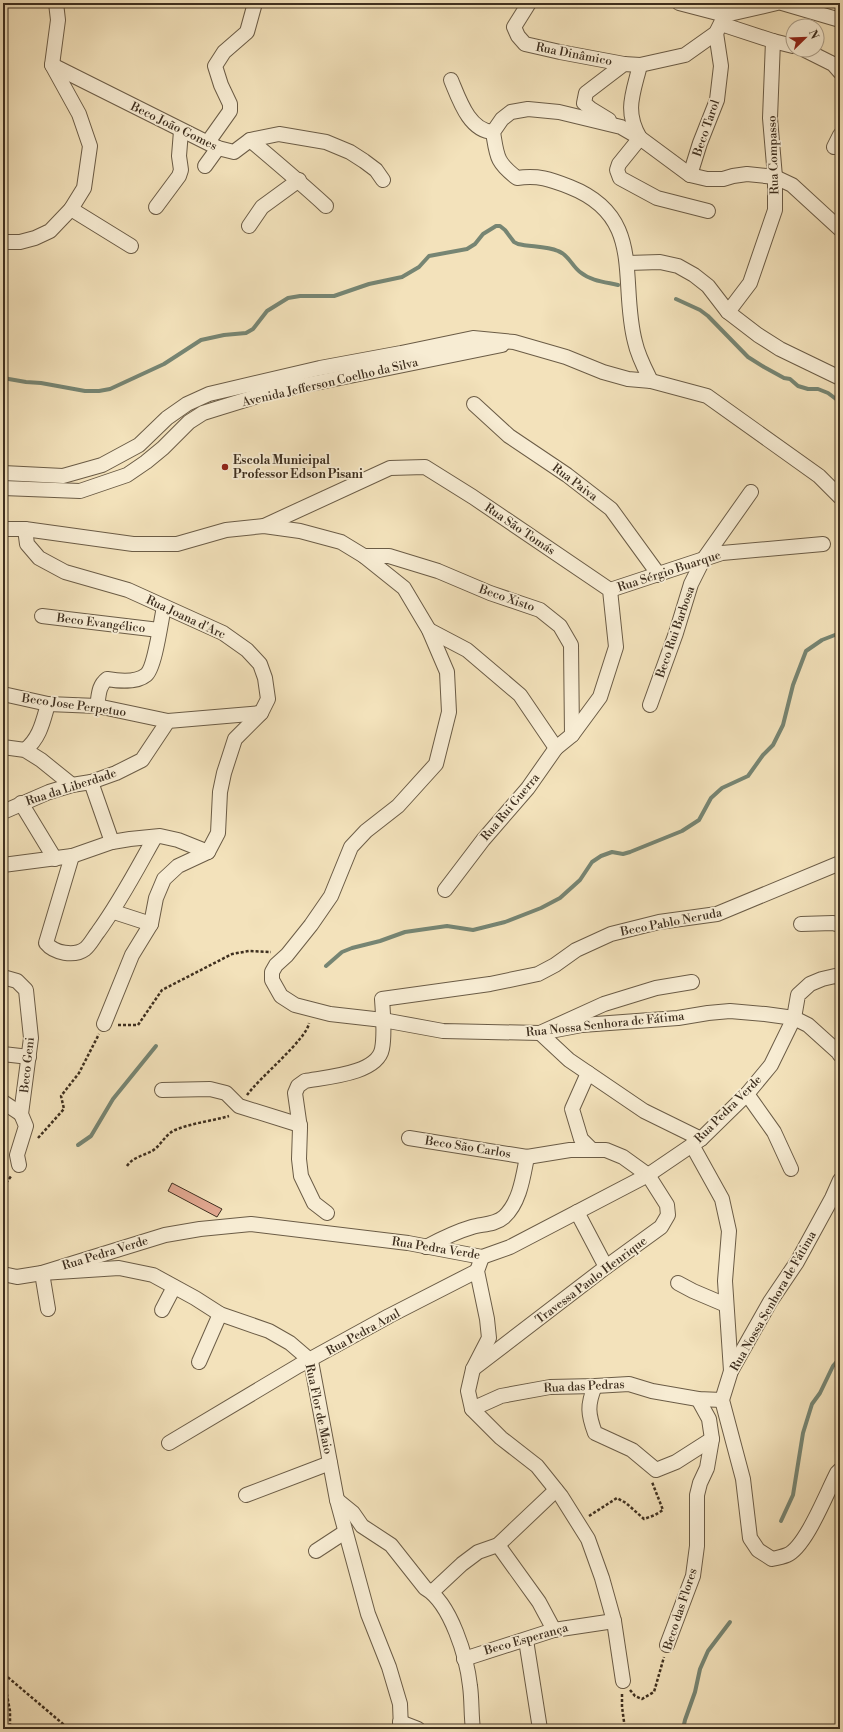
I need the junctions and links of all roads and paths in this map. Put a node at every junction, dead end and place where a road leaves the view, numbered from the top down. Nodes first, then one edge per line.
1 (56, 3) edge
2 (255, 3) edge
3 (529, 3) edge
4 (679, 3) edge
5 (777, 3) edge
6 (782, 3) edge
7 (840, 20) edge
8 (720, 24) junction
9 (773, 40) junction
10 (785, 44) edge
11 (822, 58) edge
12 (624, 64) junction
13 (52, 65) junction
14 (640, 65) junction
15 (838, 66) edge
16 (451, 80) dead end
17 (621, 127) junction
18 (181, 130) junction
19 (493, 132) junction
20 (640, 138) junction
21 (250, 140) junction
22 (213, 145) junction
23 (205, 166) dead end
24 (690, 175) junction
25 (775, 177) junction
26 (299, 180) junction
27 (383, 180) dead end
28 (326, 206) dead end
29 (156, 207) dead end
30 (71, 209) junction
31 (708, 211) dead end
32 (250, 226) dead end
33 (840, 229) edge
34 (3, 242) edge
35 (131, 246) dead end
36 (628, 263) junction
37 (728, 312) junction
38 (474, 344) junction
39 (840, 378) edge
40 (651, 381) junction
41 (474, 404) dead end
42 (3, 474) edge
43 (3, 488) edge
44 (751, 492) dead end
45 (840, 496) edge
46 (264, 526) junction
47 (3, 529) edge
48 (25, 529) junction
49 (824, 544) dead end
50 (364, 556) junction
51 (703, 560) junction
52 (659, 575) junction
53 (610, 590) junction
54 (164, 607) junction
55 (42, 616) dead end
56 (159, 630) junction
57 (429, 630) junction
58 (3, 694) edge
59 (48, 704) junction
60 (650, 705) dead end
61 (97, 706) junction
62 (262, 713) junction
63 (168, 721) junction
64 (572, 736) junction
65 (3, 747) edge
66 (556, 748) junction
67 (24, 750) junction
68 (91, 782) junction
69 (72, 785) junction
70 (21, 803) junction
71 (3, 812) edge
72 (155, 837) junction
73 (112, 842) junction
74 (208, 852) junction
75 (72, 856) junction
76 (55, 859) junction
77 (840, 863) edge
78 (3, 865) edge
79 (444, 890) dead end
80 (114, 912) junction
81 (151, 924) junction
82 (800, 924) dead end
83 (840, 925) edge
84 (287, 955) junction
85 (3, 977) edge
86 (840, 977) edge
87 (692, 982) dead end
88 (794, 1018) junction
89 (383, 1020) junction
90 (104, 1024) junction
91 (540, 1033) junction
92 (3, 1054) edge
93 (840, 1055) edge
94 (29, 1057) junction
95 (588, 1073) junction
96 (162, 1090) dead end
97 (747, 1094) junction
98 (3, 1102) edge
99 (22, 1114) junction
100 (300, 1124) junction
101 (409, 1138) dead end
102 (36, 1141) dead end
103 (696, 1142) junction
104 (591, 1149) junction
105 (527, 1157) junction
106 (19, 1166) joint
107 (791, 1169) dead end
108 (648, 1175) junction
109 (840, 1180) edge
110 (3, 1187) edge
111 (577, 1212) junction
112 (327, 1213) dead end
113 (426, 1247) junction
114 (482, 1257) junction
115 (606, 1267) junction
116 (477, 1272) junction
117 (42, 1273) junction
118 (3, 1274) edge
119 (678, 1283) dead end
120 (174, 1287) junction
121 (726, 1305) junction
122 (48, 1309) dead end
123 (162, 1310) dead end
124 (220, 1314) junction
125 (311, 1360) junction
126 (199, 1362) dead end
127 (473, 1369) junction
128 (731, 1371) junction
129 (595, 1386) junction
130 (698, 1399) junction
131 (722, 1400) junction
132 (472, 1409) junction
133 (712, 1439) junction
134 (169, 1443) dead end
135 (330, 1463) junction
136 (656, 1470) junction
137 (840, 1470) edge
138 (556, 1490) junction
139 (246, 1495) dead end
140 (337, 1500) junction
141 (578, 1524) junction
142 (345, 1532) junction
143 (498, 1545) junction
144 (316, 1550) dead end
145 (432, 1592) junction
146 (614, 1621) junction
147 (554, 1630) junction
148 (526, 1640) junction
149 (667, 1645) joint
150 (464, 1659) junction
151 (3, 1674) edge
152 (623, 1681) junction
153 (401, 1726) edge
154 (10, 1729) edge
155 (69, 1729) edge
156 (418, 1729) edge
157 (473, 1729) edge
158 (540, 1729) edge
159 (626, 1729) edge

1 - 13 street
2 - 22 street
3 - 12 street, Rua Dinâmico
4 - 8 street
5 - 8 street
6 - 7 street
8 - 9 street
8 - 14 street
8 - 24 street, Beco Tarol
9 - 10 street
9 - 25 street, Rua Compasso
11 - 15 street
12 - 14 street
12 - 17 street
13 - 18 street, Beco João Gomes
13 - 30 street
14 - 20 street
16 - 19 street
17 - 19 street
17 - 20 street
18 - 22 street, Beco João Gomes
18 - 29 street
19 - 36 street
20 - 24 street
20 - 31 street
21 - 22 street, Beco João Gomes
21 - 26 street
21 - 27 street, Beco João Gomes
22 - 23 street
24 - 25 street
25 - 33 street
25 - 37 street, Rua Compasso
26 - 28 street
26 - 32 street
30 - 34 street
30 - 35 street
36 - 37 street
36 - 40 street
37 - 39 street
38 - 40 street, Avenida Jefferson Coelho da Silva
38 - 42 street, Avenida Jefferson Coelho da Silva
38 - 43 street, Avenida Jefferson Coelho da Silva
40 - 45 street, Avenida Jefferson Coelho da Silva
41 - 52 street, Rua Paiva
44 - 51 street, Beco Rui Barbosa
46 - 48 street, Rua Nossa Senhora de Fátima
46 - 50 street, Rua Nossa Senhora de Fátima
46 - 53 street, Rua São Tomás
47 - 48 street, Rua Nossa Senhora de Fátima
48 - 54 street, Rua Joana d'Arc
49 - 51 street, Rua Sérgio Buarque
50 - 57 street, Rua Nossa Senhora de Fátima
50 - 64 street, Beco Xisto
51 - 52 street, Rua Sérgio Buarque
51 - 60 street, Beco Rui Barbosa
52 - 53 street, Rua Sérgio Buarque
53 - 64 street
54 - 56 street
54 - 62 street, Rua Joana d'Arc
55 - 56 street, Beco Evangélico
56 - 61 street
57 - 66 street
57 - 84 street, Rua Nossa Senhora de Fátima
58 - 59 street, Beco Jose Perpetuo
59 - 61 street, Beco Jose Perpetuo
59 - 67 street
61 - 63 street, Beco Jose Perpetuo
62 - 63 street
62 - 74 street
63 - 68 street, Rua da Liberdade
64 - 66 street
65 - 67 street
66 - 79 street, Rua Rui Guerra
67 - 69 street
68 - 69 street, Rua da Liberdade
68 - 73 street
69 - 70 street, Rua da Liberdade
70 - 71 street, Rua da Liberdade
70 - 76 street
72 - 73 street
72 - 74 street
72 - 80 street
73 - 75 street
74 - 81 street
75 - 76 street
75 - 80 street
76 - 78 street
77 - 89 street, Beco Pablo Neruda
80 - 81 street
81 - 90 street
82 - 83 street
84 - 89 street, Rua Nossa Senhora de Fátima
84 - 90 path
85 - 94 street, Beco Geni
86 - 88 street, Rua Pedra Verde
87 - 91 street
88 - 91 street, Rua Nossa Senhora de Fátima
88 - 93 street, Rua Nossa Senhora de Fátima
88 - 97 street, Rua Pedra Verde
89 - 91 street, Rua Nossa Senhora de Fátima
89 - 100 street
90 - 102 path
91 - 95 street
92 - 94 street
94 - 99 street, Beco Geni
95 - 103 street
95 - 104 street
96 - 100 street
97 - 103 street, Rua Pedra Verde
97 - 107 street
98 - 99 street
99 - 106 street, Beco Geni
100 - 112 street
101 - 105 street, Beco São Carlos
103 - 108 street, Rua Pedra Verde
103 - 121 street
104 - 105 street, Beco São Carlos
104 - 108 street, Beco São Carlos
105 - 113 street, Beco São Carlos
106 - 110 path
108 - 111 street, Rua Pedra Verde
108 - 115 street, Travessa Paulo Henrique
109 - 128 street, Rua Nossa Senhora de Fátima
111 - 114 street, Rua Pedra Verde
111 - 115 street
113 - 114 street, Rua Pedra Verde
113 - 117 street, Rua Pedra Verde
114 - 116 street
115 - 127 street, Travessa Paulo Henrique
116 - 125 street, Rua Pedra Azul
116 - 127 street
117 - 118 street, Rua Flor de Maio
117 - 120 street, Rua Flor de Maio
117 - 122 street
119 - 121 street
120 - 123 street
120 - 124 street, Rua Flor de Maio
121 - 128 street
124 - 125 street, Rua Flor de Maio
124 - 126 street
125 - 134 street, Rua Pedra Azul
125 - 135 street, Rua Flor de Maio
127 - 132 street
128 - 131 street, Rua Nossa Senhora de Fátima
129 - 130 street, Rua das Pedras
129 - 132 street, Rua das Pedras
129 - 136 street
130 - 131 street, Rua das Pedras
130 - 133 street
131 - 137 street
132 - 138 street
133 - 136 street
133 - 149 street, Beco das Flores
135 - 139 street
135 - 140 street, Rua Flor de Maio
136 - 141 path
138 - 141 street
138 - 143 street
140 - 142 street, Rua Flor de Maio
140 - 145 street
141 - 146 street
142 - 144 street
142 - 153 street, Rua Flor de Maio
143 - 145 street
143 - 147 street
145 - 150 street
146 - 147 street, Beco Esperança
146 - 152 street
147 - 148 street, Beco Esperança
148 - 150 street, Beco Esperança
148 - 158 street
149 - 152 path, Beco das Flores
150 - 157 street
151 - 154 path
151 - 155 path
152 - 159 path
153 - 156 street

